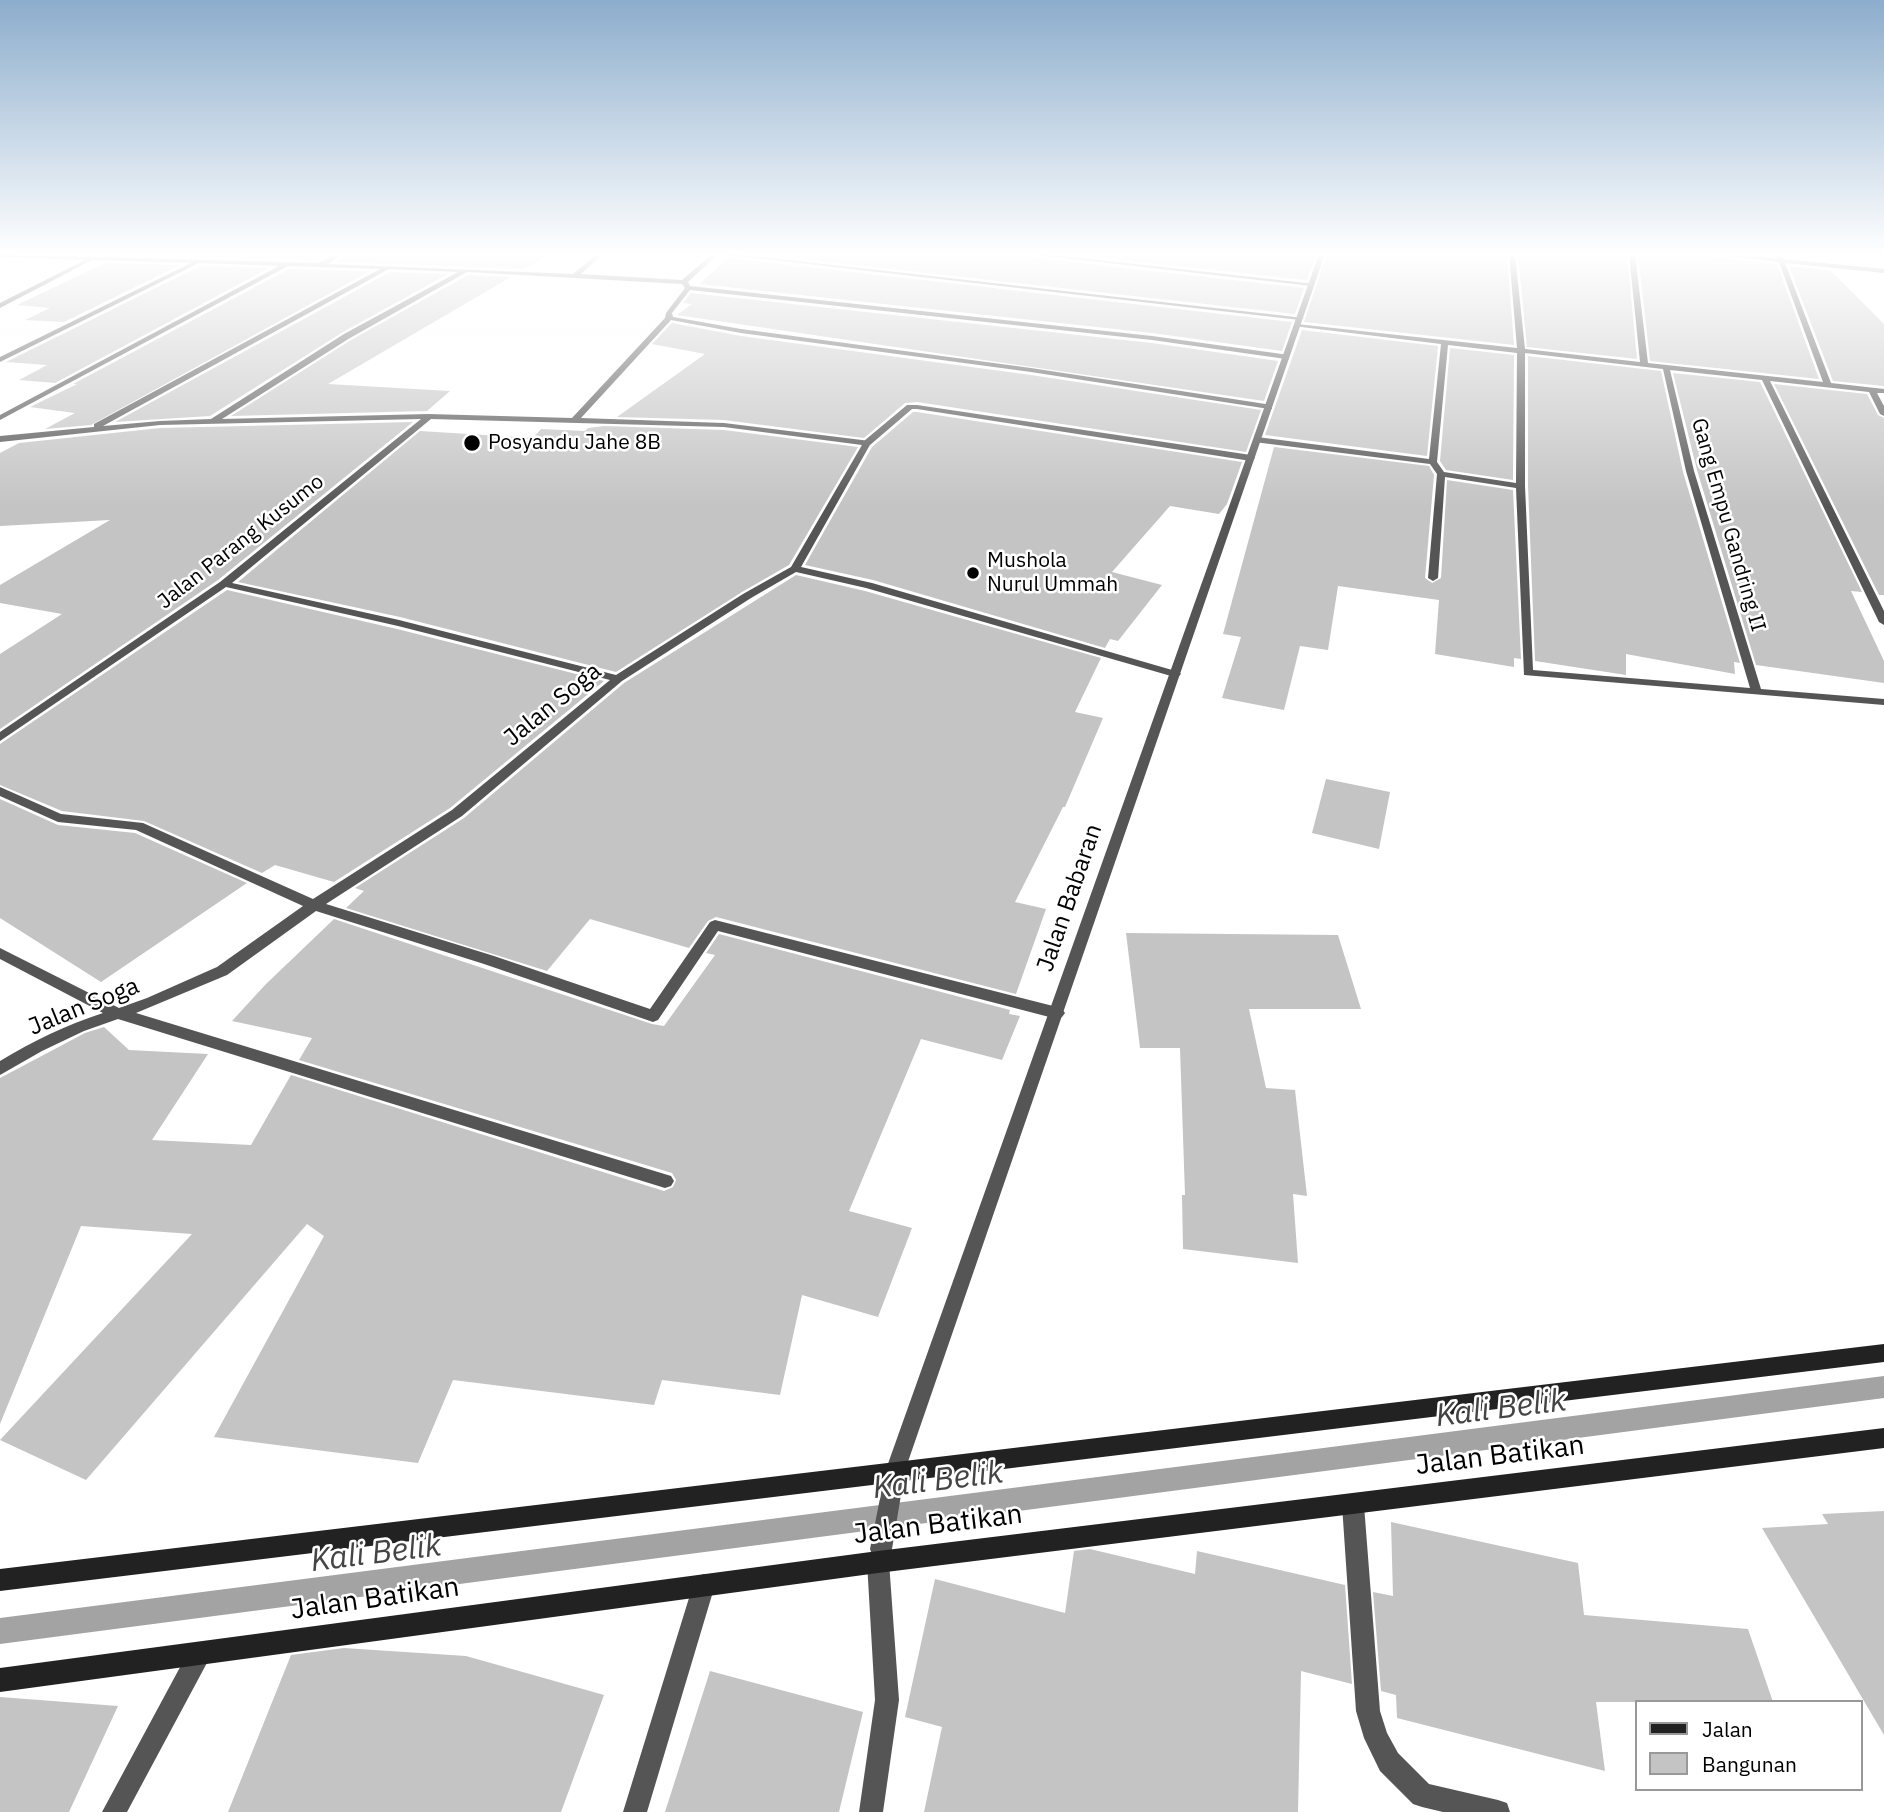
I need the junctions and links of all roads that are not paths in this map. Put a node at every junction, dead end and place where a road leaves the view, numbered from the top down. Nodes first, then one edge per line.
1 (43, 339) edge
2 (148, 339) edge
3 (258, 339) edge
4 (344, 339) edge
5 (650, 339) edge
6 (797, 339) edge
7 (1156, 339) edge
8 (1292, 339) edge
9 (1414, 339) edge
10 (1520, 339) edge
11 (1641, 339) edge
12 (1811, 339) edge
13 (1445, 343) junction
14 (1521, 351) junction
15 (1286, 357) junction
16 (0, 360) edge
17 (1644, 365) junction
18 (1666, 367) junction
19 (1765, 378) junction
20 (1829, 385) junction
21 (1872, 390) junction
22 (1884, 391) edge
23 (1269, 407) junction
24 (1884, 414) edge
25 (429, 416) junction
26 (0, 418) edge
27 (575, 420) junction
28 (214, 421) junction
29 (90, 430) junction
30 (0, 439) edge
31 (1257, 440) junction
32 (867, 443) junction
33 (1251, 458) junction
34 (1433, 462) junction
35 (1441, 474) junction
36 (1520, 486) junction
37 (794, 569) junction
38 (1433, 578) dead end
39 (224, 584) junction
40 (1884, 622) edge
41 (1175, 674) junction
42 (618, 679) junction
43 (1756, 693) junction
44 (1884, 702) edge
45 (0, 737) edge
46 (0, 791) edge
47 (313, 905) junction
48 (0, 953) edge
49 (117, 1013) junction
50 (1057, 1013) junction
51 (0, 1069) edge
52 (665, 1181) dead end
53 (1884, 1353) edge
54 (1884, 1438) edge
55 (894, 1477) junction
56 (1353, 1505) junction
57 (879, 1555) junction
58 (0, 1580) edge
59 (704, 1585) junction
60 (200, 1653) junction
61 (0, 1681) edge
62 (114, 1812) edge
63 (635, 1812) edge
64 (872, 1812) edge
65 (1498, 1812) edge

1 - 16 street
2 - 26 street
3 - 29 street
4 - 28 street
5 - 27 street
6 - 23 street
7 - 15 street
8 - 15 street, Jalan Babaran
9 - 13 street
10 - 14 street
11 - 17 street
12 - 20 street
13 - 14 street
13 - 34 street
14 - 17 street
14 - 36 street
15 - 23 street, Jalan Babaran
17 - 18 street
18 - 19 street
18 - 43 street, Gang Empu Gandring II
19 - 20 street
19 - 40 street
20 - 21 street
21 - 22 street
21 - 24 street
23 - 31 street, Jalan Babaran
25 - 27 street
25 - 28 street
25 - 39 street, Jalan Parang Kusumo
27 - 32 street
28 - 29 street
29 - 30 street
31 - 33 street, Jalan Babaran
31 - 34 street
32 - 33 street
32 - 37 street
33 - 41 street, Jalan Babaran
34 - 35 street
35 - 36 street
35 - 38 street
36 - 43 street
37 - 41 street
37 - 42 street, Jalan Soga
39 - 42 street
39 - 45 street, Jalan Parang Kusumo
41 - 50 street, Jalan Babaran
42 - 47 street, Jalan Soga
43 - 44 street
46 - 47 street
47 - 49 street, Jalan Soga
47 - 50 street
48 - 49 street
49 - 51 street, Jalan Soga
49 - 52 street
50 - 55 street, Jalan Babaran
53 - 55 main road
54 - 56 main road, Jalan Batikan
55 - 57 street, Jalan Babaran
55 - 58 main road
56 - 57 main road, Jalan Batikan
56 - 65 street
57 - 59 main road, Jalan Batikan
57 - 64 street, Jalan Babaran
59 - 60 main road, Jalan Batikan
59 - 63 street
60 - 61 main road, Jalan Batikan
60 - 62 street

